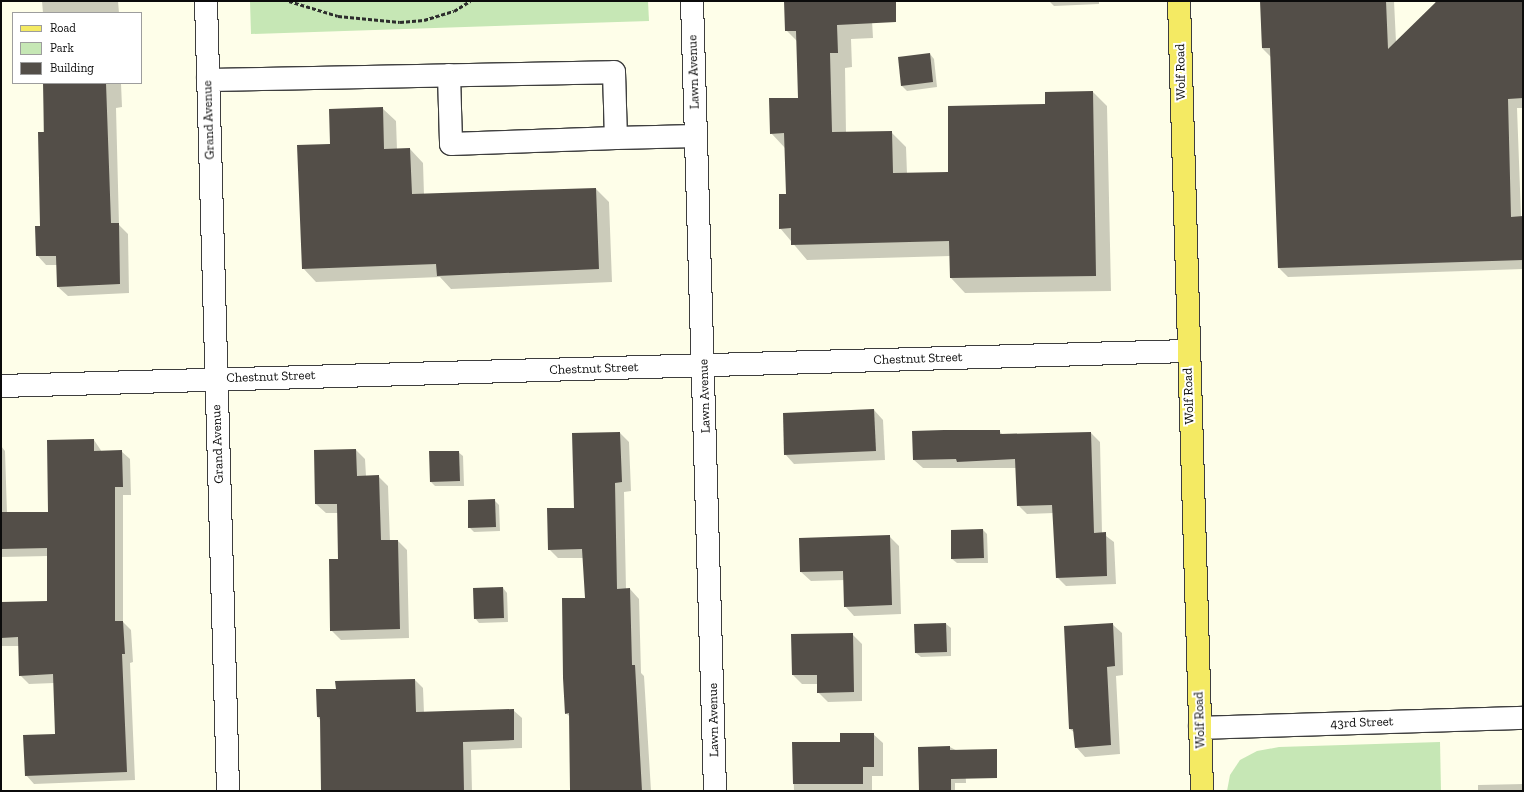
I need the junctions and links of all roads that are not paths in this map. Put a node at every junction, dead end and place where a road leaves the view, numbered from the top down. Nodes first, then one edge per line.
1 (206, 1) edge
2 (692, 1) edge
3 (1179, 1) edge
4 (449, 75) junction
5 (208, 80) junction
6 (696, 136) junction
7 (616, 138) junction
8 (1188, 351) junction
9 (704, 365) junction
10 (216, 379) junction
11 (1, 386) edge
12 (1523, 718) edge
13 (1200, 728) junction
14 (228, 791) edge
15 (715, 791) edge
16 (1202, 791) edge

1 - 5 street, Grand Avenue
2 - 6 street, Lawn Avenue
3 - 8 main road, Wolf Road
4 - 5 street
4 - 7 street
4 - 7 street
5 - 10 street, Grand Avenue
6 - 7 street
6 - 9 street, Lawn Avenue
8 - 9 street, Chestnut Street
8 - 13 main road, Wolf Road
9 - 10 street, Chestnut Street
9 - 15 street, Lawn Avenue
10 - 11 street, Chestnut Street
10 - 14 street, Grand Avenue
12 - 13 street, 43rd Street
13 - 16 main road, Wolf Road

